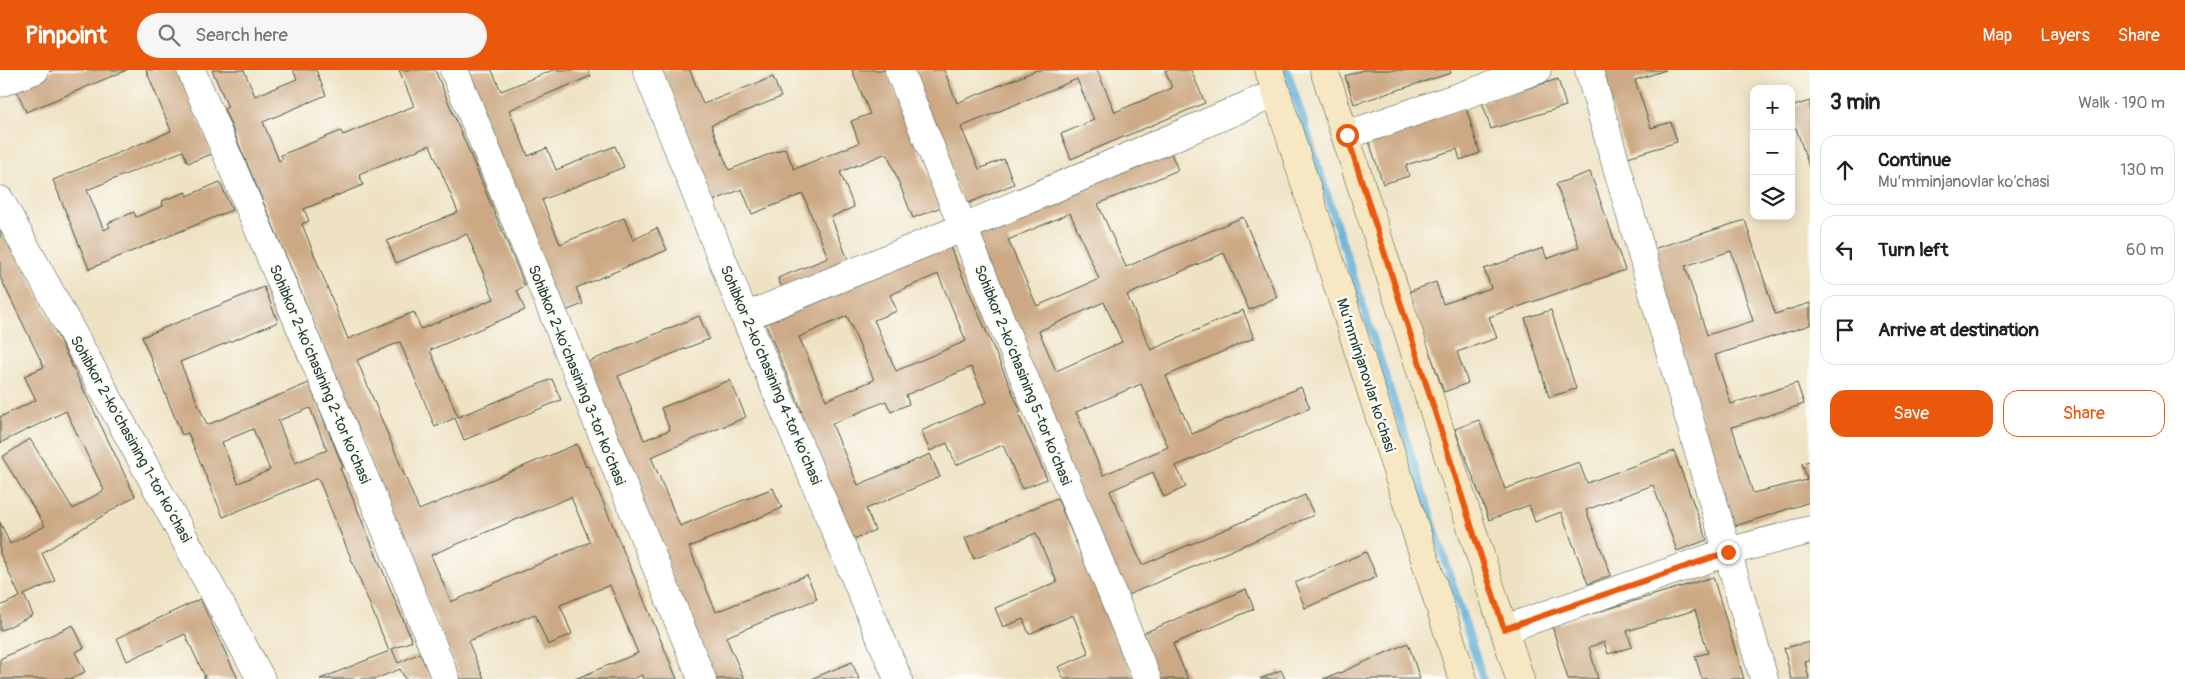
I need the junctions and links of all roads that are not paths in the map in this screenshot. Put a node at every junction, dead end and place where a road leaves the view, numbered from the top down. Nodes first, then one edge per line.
1 (35, 70) edge
2 (191, 70) edge
3 (454, 70) edge
4 (647, 70) edge
5 (898, 70) edge
6 (1324, 70) edge
7 (1537, 70) edge
8 (1589, 70) edge
9 (1273, 81) edge
10 (0, 83) edge
11 (1347, 135) junction
12 (0, 200) edge
13 (962, 228) junction
14 (745, 317) junction
15 (1810, 530) edge
16 (1728, 552) junction
17 (1504, 629) junction
18 (261, 679) edge
19 (446, 679) edge
20 (702, 679) edge
21 (898, 679) edge
22 (1148, 679) edge
23 (1463, 679) edge
24 (1520, 679) edge
25 (1764, 679) edge

1 - 10 street
2 - 19 street, Sohibkor 2-ko‘chasining 2-tor ko‘chasi
3 - 20 street, Sohibkor 2-ko‘chasining 3-tor ko‘chasi
4 - 14 street, Sohibkor 2-ko‘chasining 4-tor ko‘chasi
5 - 13 street, Sohibkor 2-ko‘chasining 5-tor ko‘chasi
6 - 11 main road
7 - 11 street
8 - 16 street
9 - 13 street
9 - 23 main road, Mu’mminjanovlar ko‘chasi
11 - 17 main road
12 - 18 street, Sohibkor 2-ko‘chasining 1-tor ko‘chasi
13 - 14 street
13 - 22 street, Sohibkor 2-ko‘chasining 5-tor ko‘chasi
14 - 21 street, Sohibkor 2-ko‘chasining 4-tor ko‘chasi
15 - 16 street
16 - 17 street
16 - 25 street
17 - 24 main road

